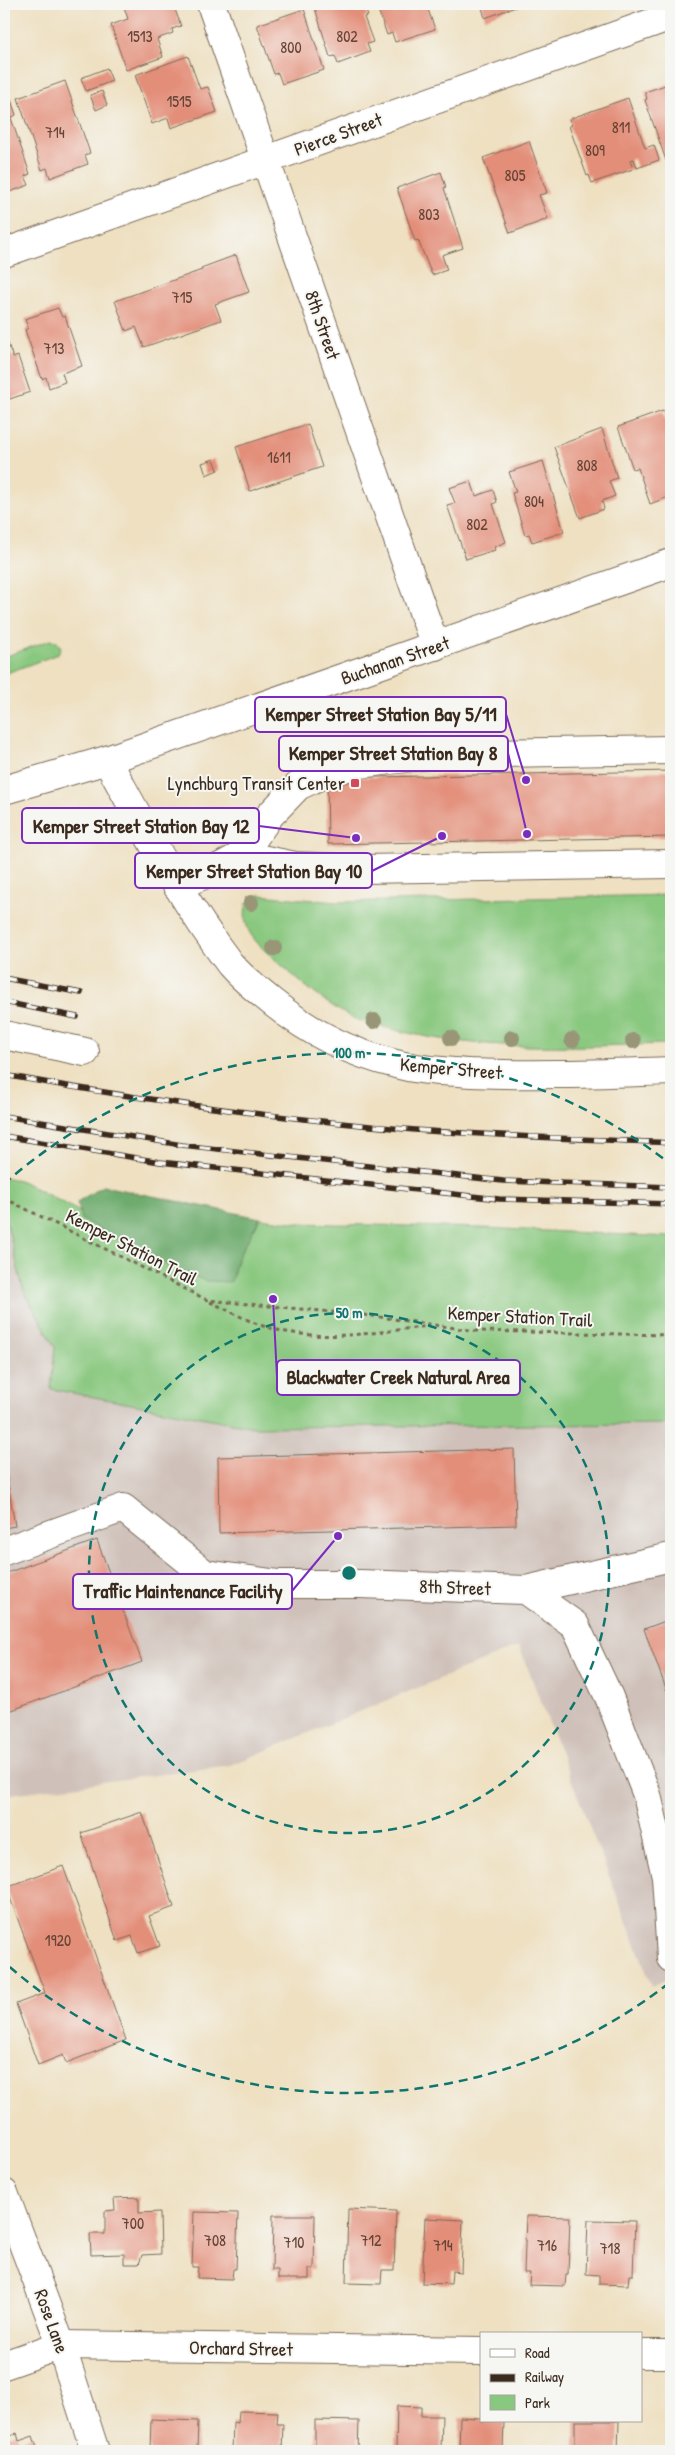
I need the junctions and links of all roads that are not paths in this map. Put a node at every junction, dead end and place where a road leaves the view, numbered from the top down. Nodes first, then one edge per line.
1 (211, 4) edge
2 (671, 16) edge
3 (265, 160) junction
4 (4, 253) edge
5 (671, 563) edge
6 (435, 646) junction
7 (671, 750) edge
8 (107, 760) junction
9 (4, 790) edge
10 (242, 855) junction
11 (671, 864) edge
12 (177, 886) junction
13 (4, 1035) edge
14 (85, 1052) dead end
15 (671, 1071) edge
16 (4, 1551) edge
17 (671, 1557) edge
18 (526, 1590) junction
19 (670, 1926) edge
20 (671, 1958) edge
21 (4, 2193) edge
22 (61, 2345) junction
23 (480, 2351) edge
24 (642, 2354) edge
25 (671, 2354) edge
26 (4, 2365) edge
27 (95, 2451) edge

1 - 3 street, 8th Street
2 - 3 street, Pierce Street
3 - 4 street, Pierce Street
3 - 6 street, 8th Street
5 - 6 street, Buchanan Street
6 - 8 street, Buchanan Street
7 - 10 street
8 - 9 street, Buchanan Street
8 - 12 street, Kemper Street
10 - 11 street
10 - 12 street
12 - 15 street, Kemper Street
13 - 14 street
16 - 18 street, 8th Street
17 - 18 street
18 - 19 street
19 - 20 street
21 - 22 street, Rose Lane
22 - 23 street, Orchard Street
22 - 26 street, Orchard Street
22 - 27 street, Rose Lane
24 - 25 street

